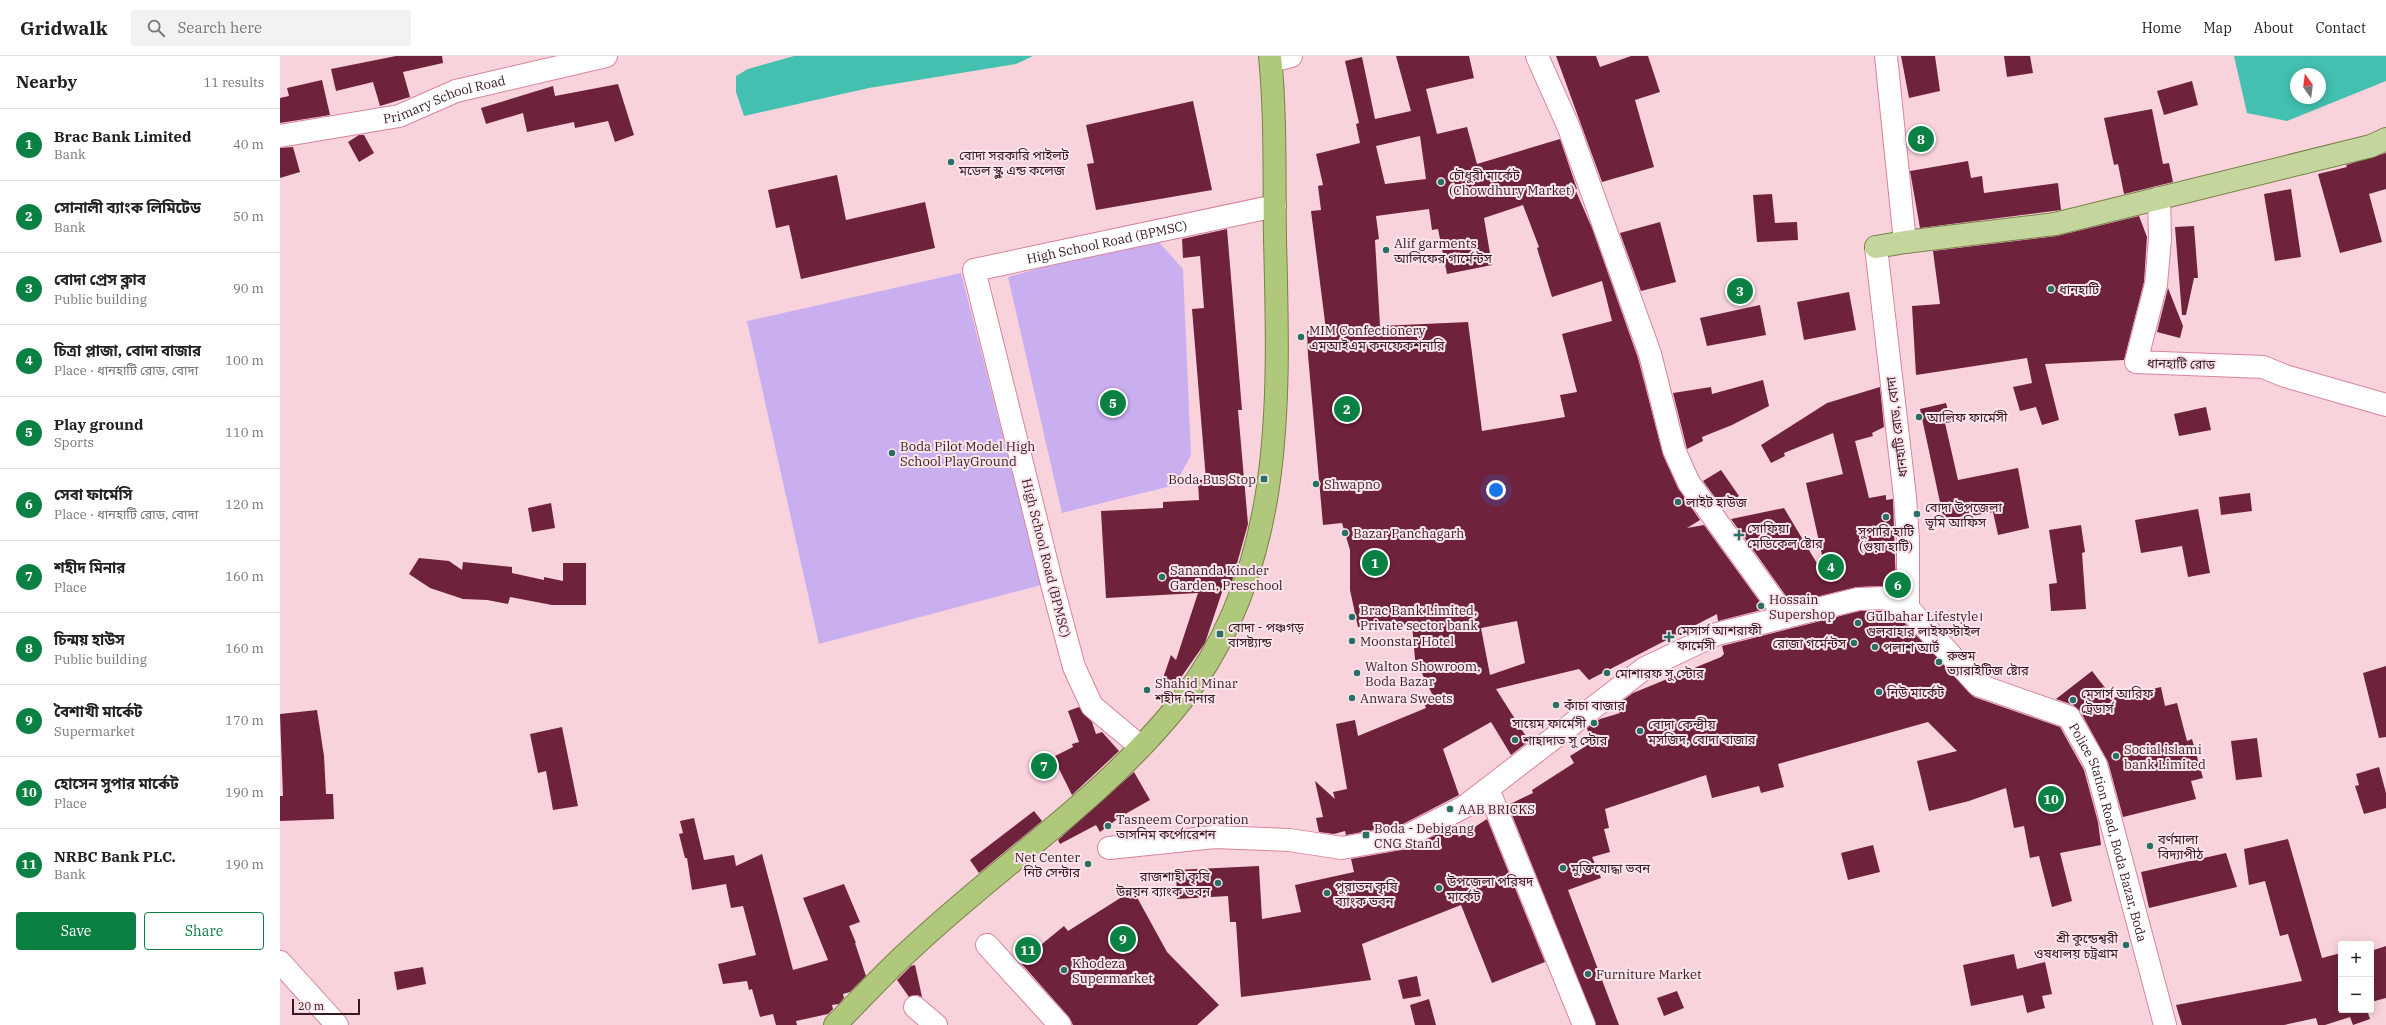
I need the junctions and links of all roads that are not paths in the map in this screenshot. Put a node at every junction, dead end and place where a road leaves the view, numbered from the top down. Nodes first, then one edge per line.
1 (606, 56) edge
2 (1538, 56) edge
3 (1886, 56) edge
4 (1279, 57) edge
5 (280, 136) edge
6 (2386, 139) edge
7 (2159, 198) junction
8 (1275, 206) junction
9 (1905, 242) junction
10 (1876, 248) joint
11 (2386, 405) edge
12 (1908, 608) junction
13 (1786, 617) junction
14 (1142, 747) junction
15 (1488, 789) junction
16 (1109, 848) dead end
17 (987, 945) dead end
18 (280, 962) edge
19 (915, 1007) dead end
20 (337, 1025) edge
21 (835, 1025) edge
22 (936, 1025) edge
23 (1060, 1025) edge
24 (1584, 1025) edge
25 (2166, 1025) edge

1 - 5 street, Primary School Road
2 - 13 street
3 - 9 street
4 - 8 highway
6 - 7 main road
7 - 9 main road
7 - 11 street, ধানহাটি রোড
8 - 14 highway
8 - 14 street, High School Road (BPMSC)
9 - 10 main road
10 - 12 street, ধানহাটি রোড, বোদা
12 - 13 street
12 - 25 street, Police Station Road, Boda Bazar, Boda
13 - 15 street
14 - 21 highway
15 - 16 street
15 - 24 street
17 - 23 street
18 - 20 street
19 - 22 street

